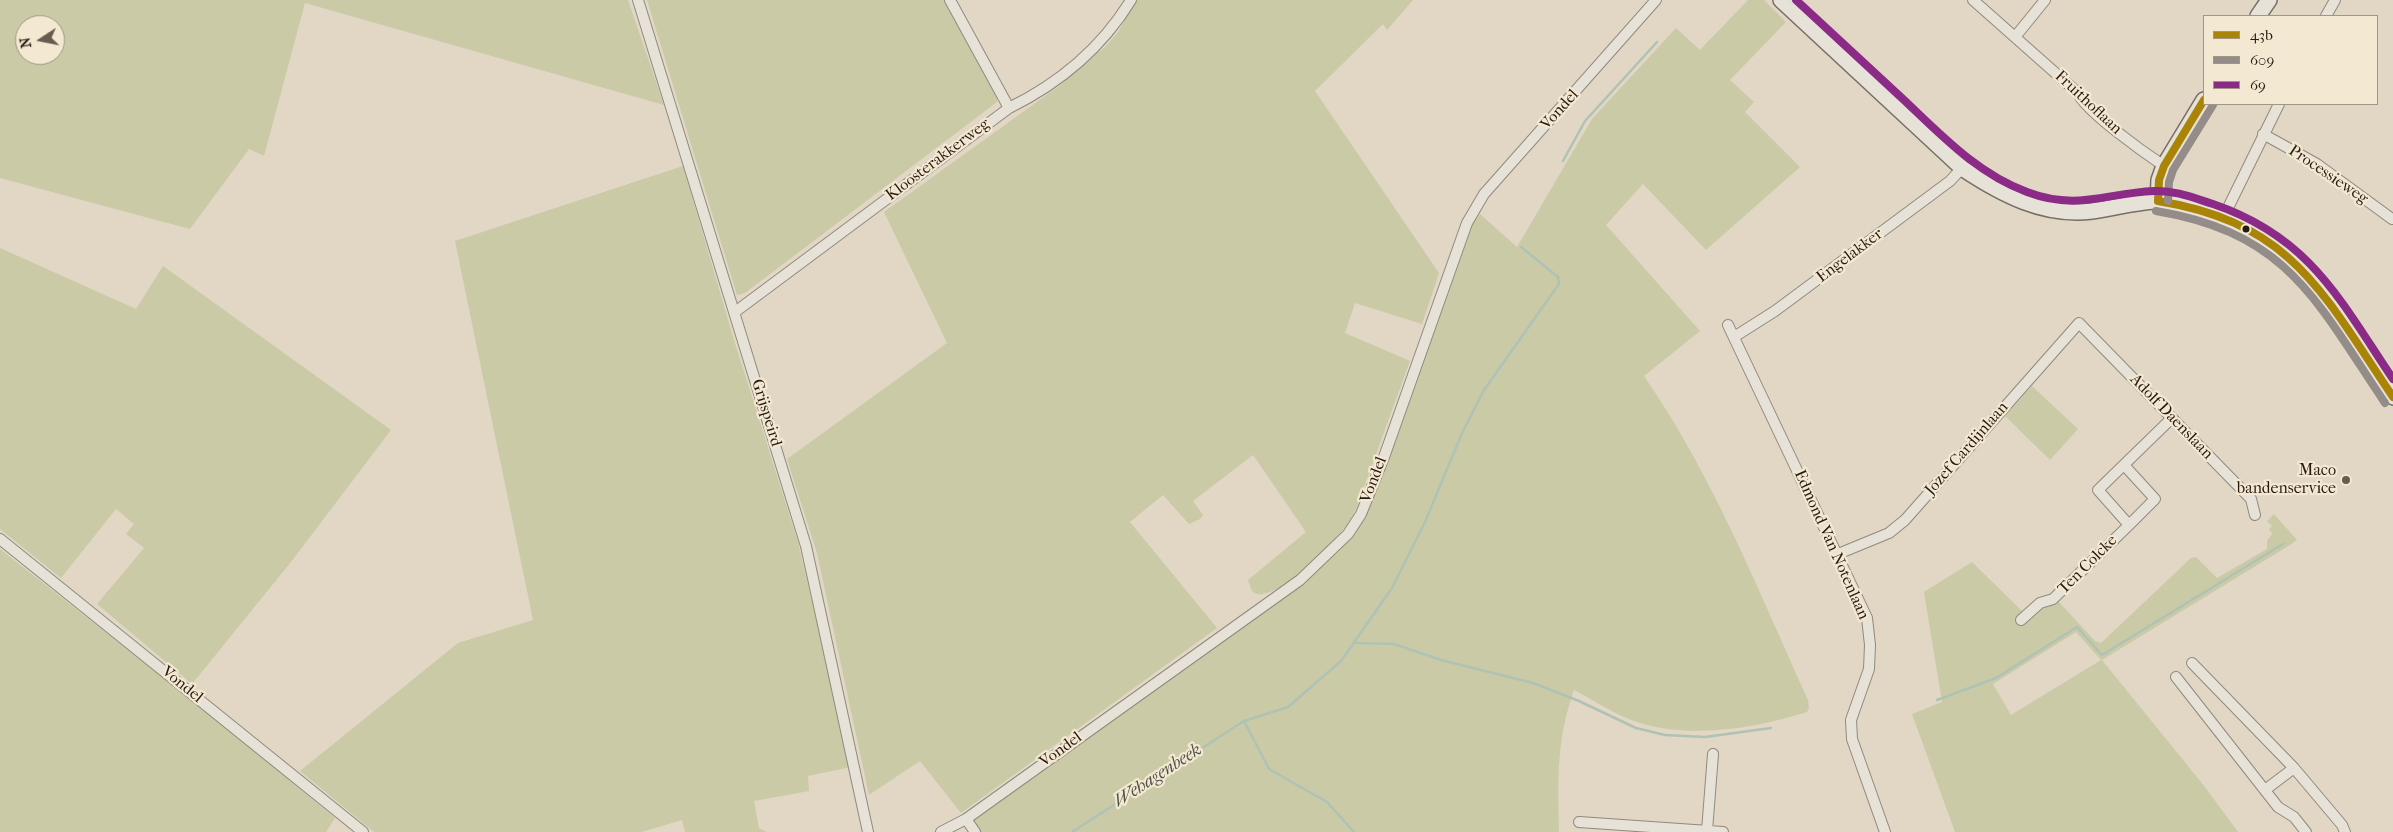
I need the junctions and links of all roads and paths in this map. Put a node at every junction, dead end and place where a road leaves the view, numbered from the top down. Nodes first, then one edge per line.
1 (638, 0) edge
2 (950, 0) edge
3 (1131, 0) edge
4 (1656, 0) edge
5 (1781, 0) edge
6 (1973, 0) edge
7 (2045, 0) edge
8 (2269, 0) edge
9 (2335, 0) edge
10 (2259, 15) edge
11 (2327, 15) edge
12 (2014, 37) junction
13 (2203, 102) edge
14 (2278, 105) edge
15 (1009, 108) junction
16 (2263, 134) junction
17 (2164, 166) junction
18 (1962, 168) junction
19 (2158, 201) junction
20 (2223, 218) junction
21 (2392, 219) edge
22 (735, 312) junction
23 (2079, 323) joint
24 (1728, 325) dead end
25 (1734, 337) junction
26 (2390, 393) edge
27 (2172, 418) junction
28 (2124, 465) junction
29 (2255, 515) dead end
30 (2129, 525) junction
31 (0, 539) edge
32 (1838, 554) junction
33 (2022, 620) dead end
34 (2192, 663) dead end
35 (2176, 677) dead end
36 (1713, 754) dead end
37 (2294, 768) junction
38 (2265, 790) junction
39 (966, 819) junction
40 (1579, 822) dead end
41 (1631, 829) edge
42 (1707, 831) edge
43 (363, 832) edge
44 (868, 832) edge
45 (941, 832) edge
46 (975, 832) edge
47 (1724, 832) edge
48 (1885, 832) edge
49 (2306, 832) edge
50 (2345, 832) edge

1 - 22 street, Grijspeird
2 - 15 street
3 - 15 street, Kloosterakkerweg
4 - 39 street, Vondel
5 - 18 main road
6 - 12 street, Fruithoflaan
7 - 12 street
8 - 10 main road
9 - 11 street
12 - 17 street, Fruithoflaan
13 - 17 main road
14 - 16 street
15 - 22 street, Kloosterakkerweg
16 - 20 street
16 - 21 street, Processieweg
17 - 19 main road
18 - 19 main road
18 - 25 street, Engelakker
19 - 20 main road
20 - 26 main road
22 - 44 street, Grijspeird
23 - 27 street, Adolf Daenslaan
23 - 32 street, Jozef Cardijnlaan
24 - 25 street, Edmond Van Notenlaan
25 - 32 street, Edmond Van Notenlaan
27 - 28 street, Ten Colcke
27 - 29 street, Adolf Daenslaan
28 - 30 street, Ten Colcke
28 - 30 street, Ten Colcke
30 - 33 street, Ten Colcke
31 - 43 street, Vondel
32 - 48 street, Edmond Van Notenlaan
34 - 37 street
35 - 38 street
36 - 42 street
37 - 38 street
37 - 50 street
38 - 49 street
39 - 45 street, Vondel
39 - 46 street
40 - 41 street
41 - 42 street
42 - 47 street

